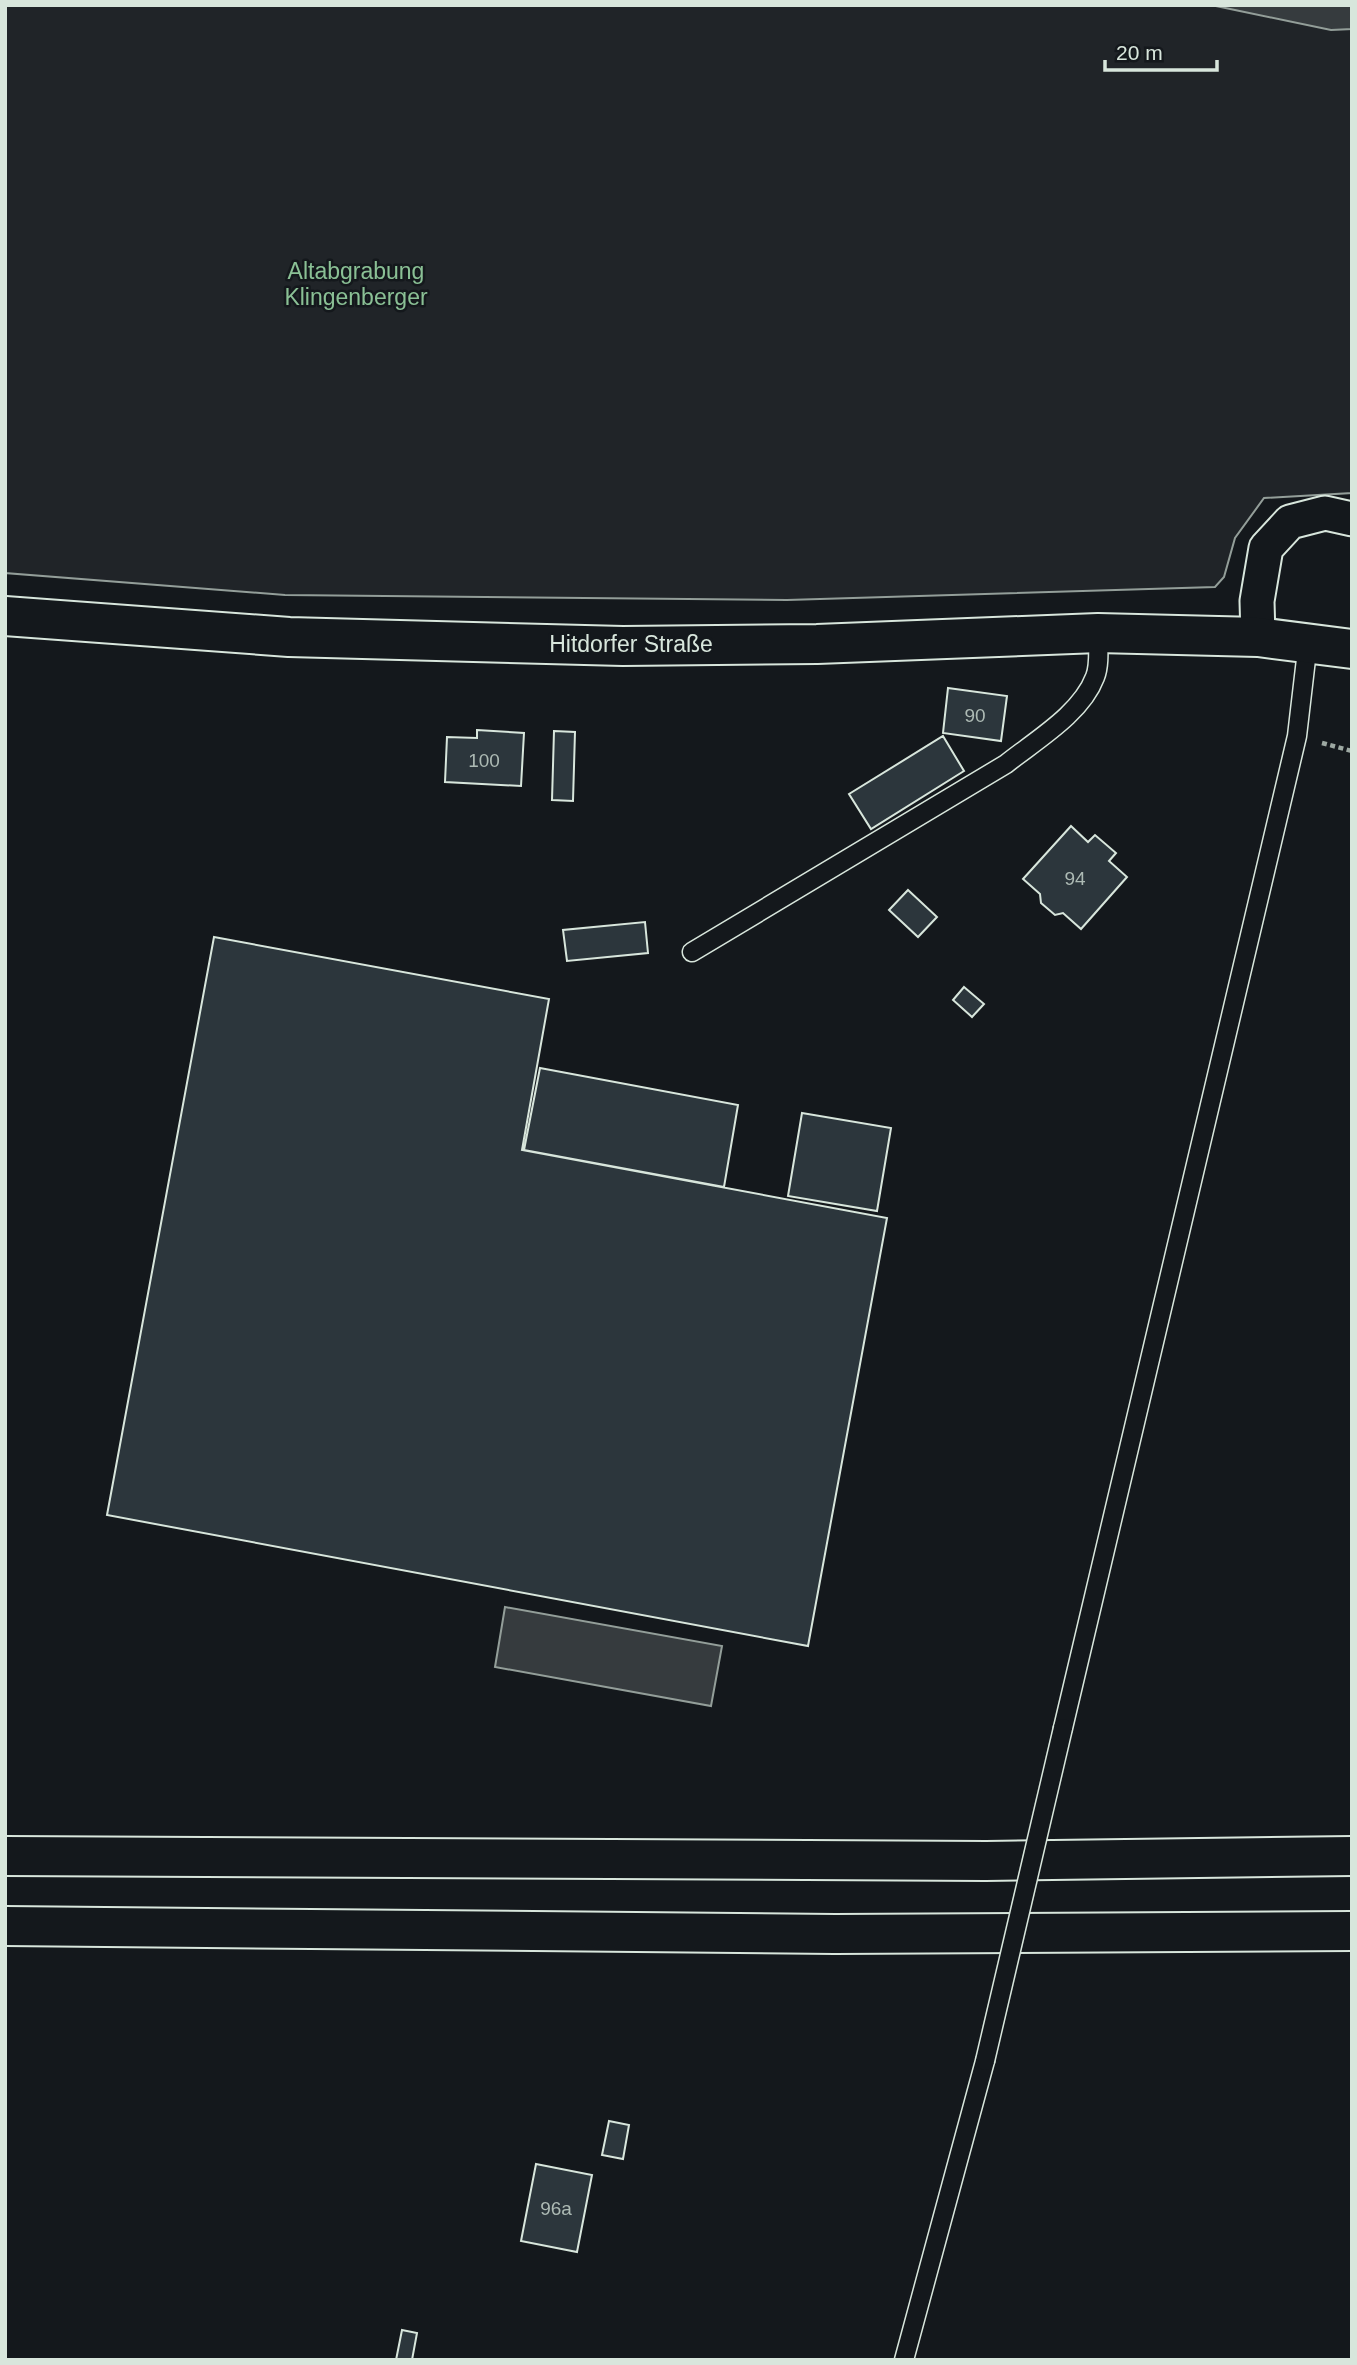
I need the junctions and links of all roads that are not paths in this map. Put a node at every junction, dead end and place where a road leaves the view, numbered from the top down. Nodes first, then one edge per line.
1 (1352, 519) edge
2 (5, 616) edge
3 (1098, 633) junction
4 (1258, 637) junction
5 (1308, 642) junction
6 (1352, 649) edge
7 (692, 952) dead end
8 (5, 1856) edge
9 (1352, 1856) edge
10 (5, 1926) edge
11 (1352, 1931) edge
12 (904, 2360) edge

1 - 4 street
2 - 3 main road, Hitdorfer Straße
3 - 4 main road, Hitdorfer Straße
3 - 7 lane
4 - 5 main road, Hitdorfer Straße
5 - 6 main road, Hitdorfer Straße
5 - 12 lane, bridge
8 - 9 main road
10 - 11 main road

